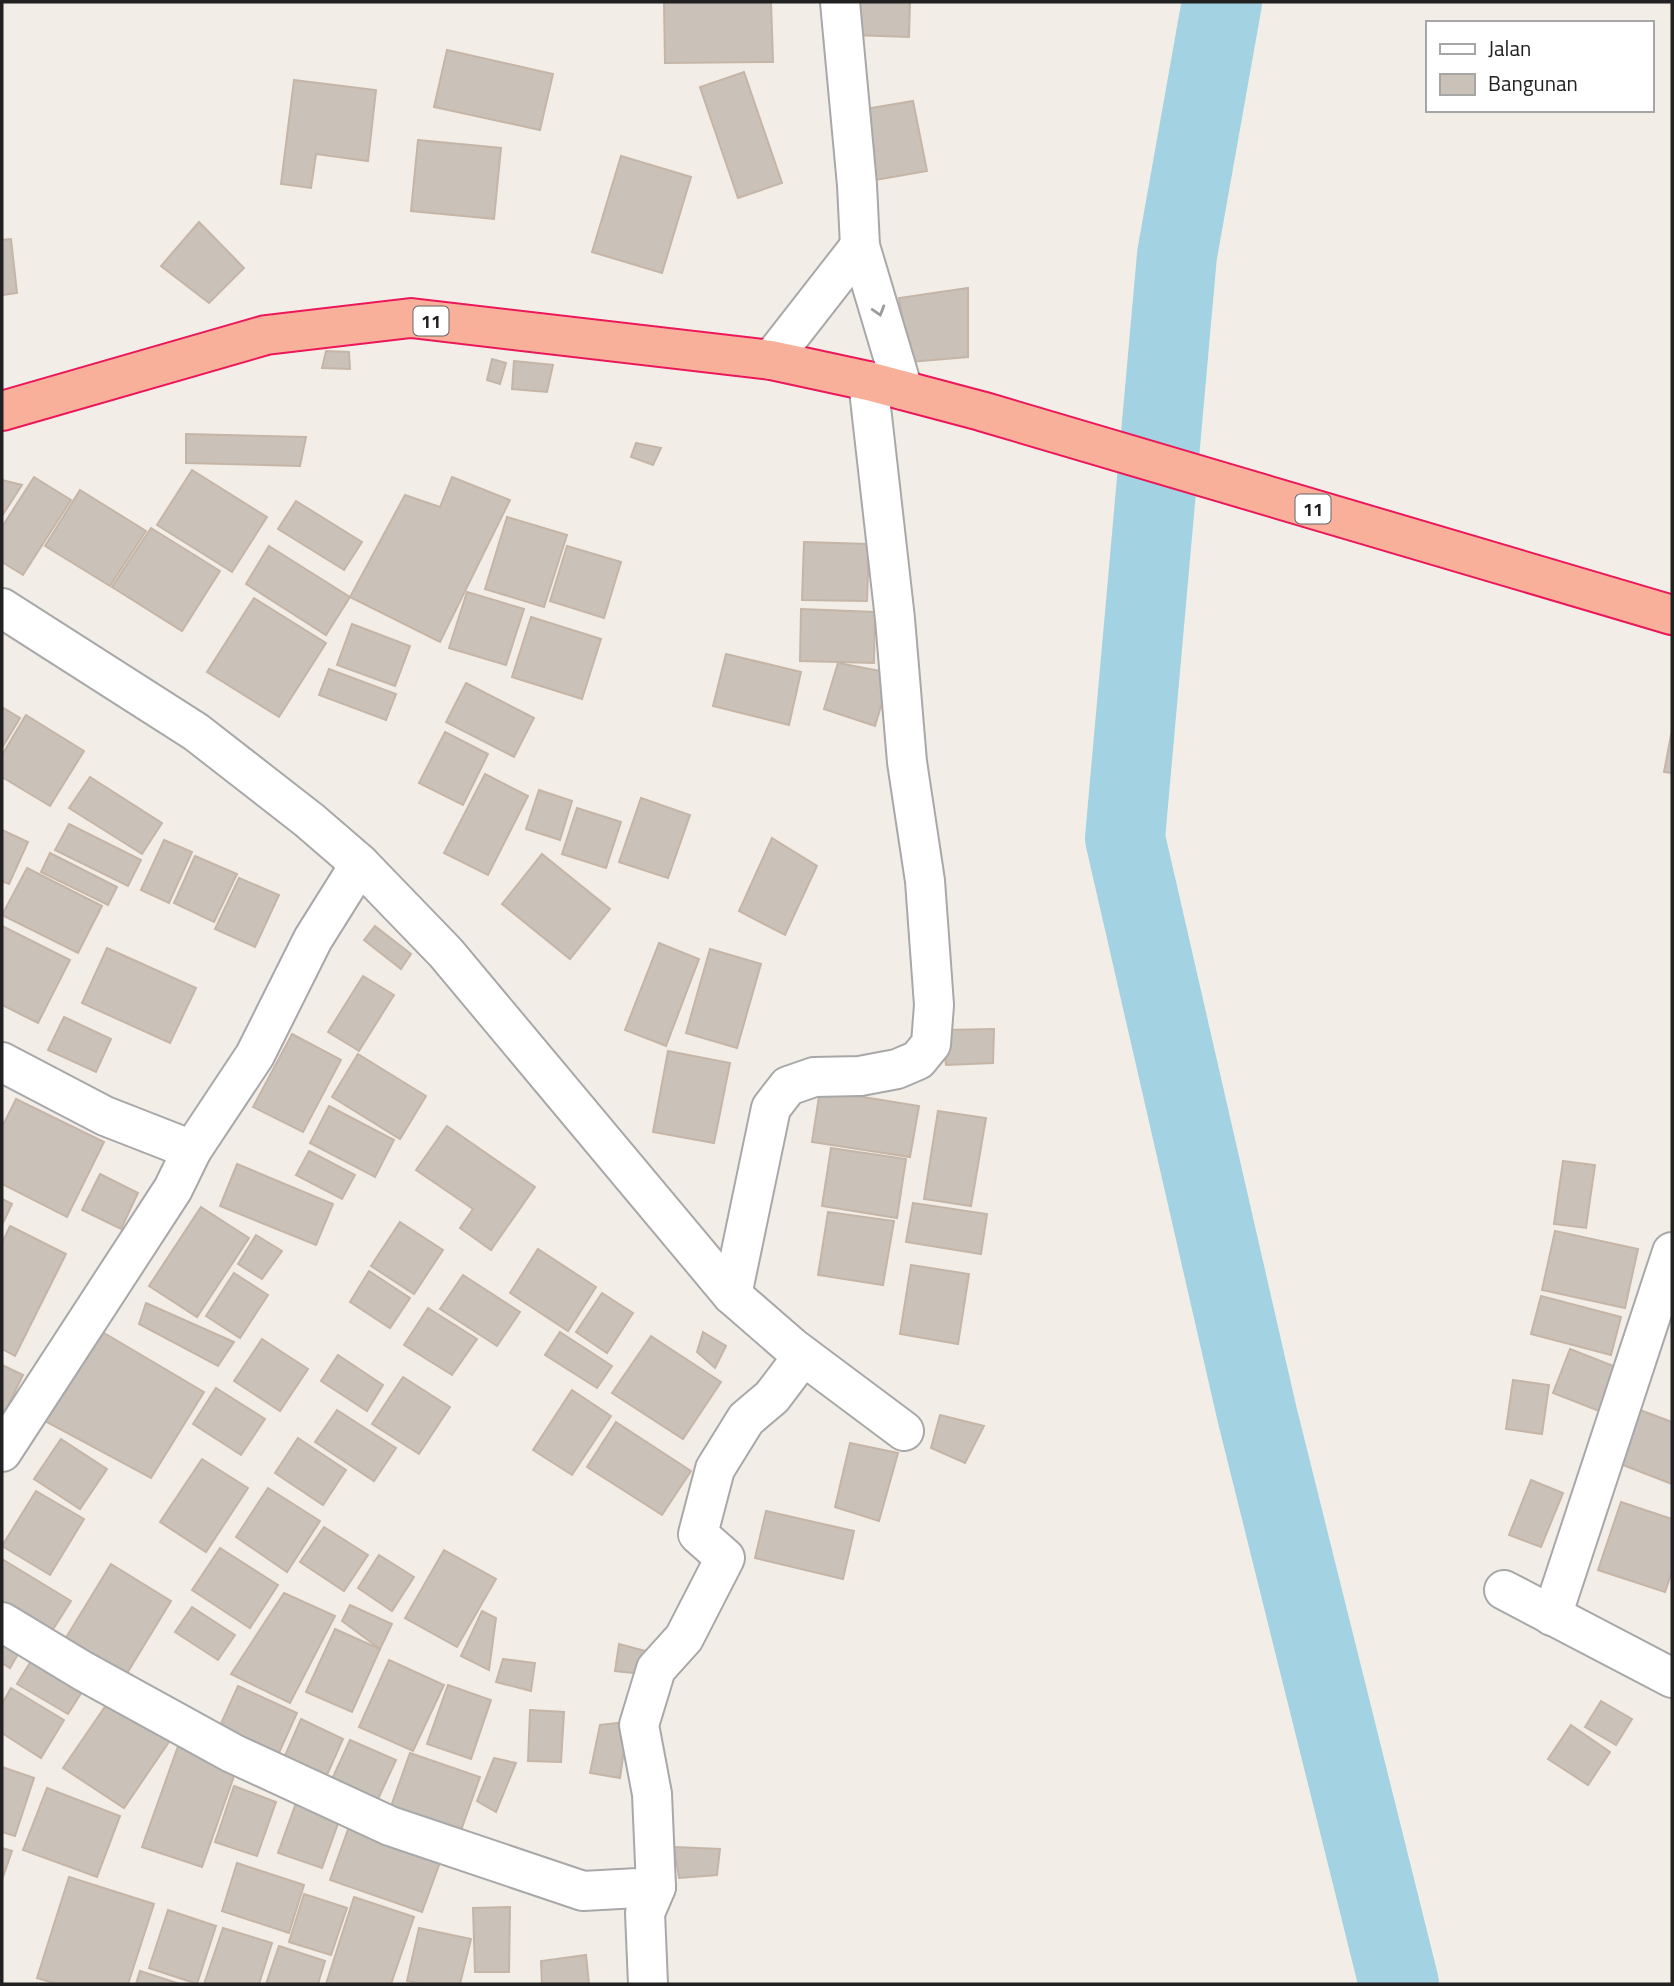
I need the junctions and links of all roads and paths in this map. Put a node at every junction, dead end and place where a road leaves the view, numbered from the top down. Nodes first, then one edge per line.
1 (840, 2) edge
2 (860, 246) junction
3 (771, 360) junction
4 (885, 386) junction
5 (2, 411) edge
6 (2, 608) edge
7 (1658, 611) edge
8 (360, 864) junction
9 (2, 1062) edge
10 (192, 1150) junction
11 (1672, 1252) edge
12 (732, 1295) junction
13 (803, 1356) junction
14 (904, 1431) dead end
15 (2, 1452) edge
16 (1504, 1590) dead end
17 (1552, 1616) junction
18 (2, 1622) edge
19 (1672, 1678) edge
20 (656, 1887) junction
21 (648, 1984) edge

1 - 2 street
2 - 3 street
2 -> 4 street
3 - 4 highway, 11
3 - 5 highway, 11
4 - 7 highway, 11
4 - 12 street
6 - 8 street
8 - 10 street
8 - 12 street
9 - 10 street
10 - 15 street
11 - 17 street
12 - 13 street
13 - 14 street
13 - 20 street
16 - 17 street
17 - 19 street
18 - 20 street
20 - 21 street

